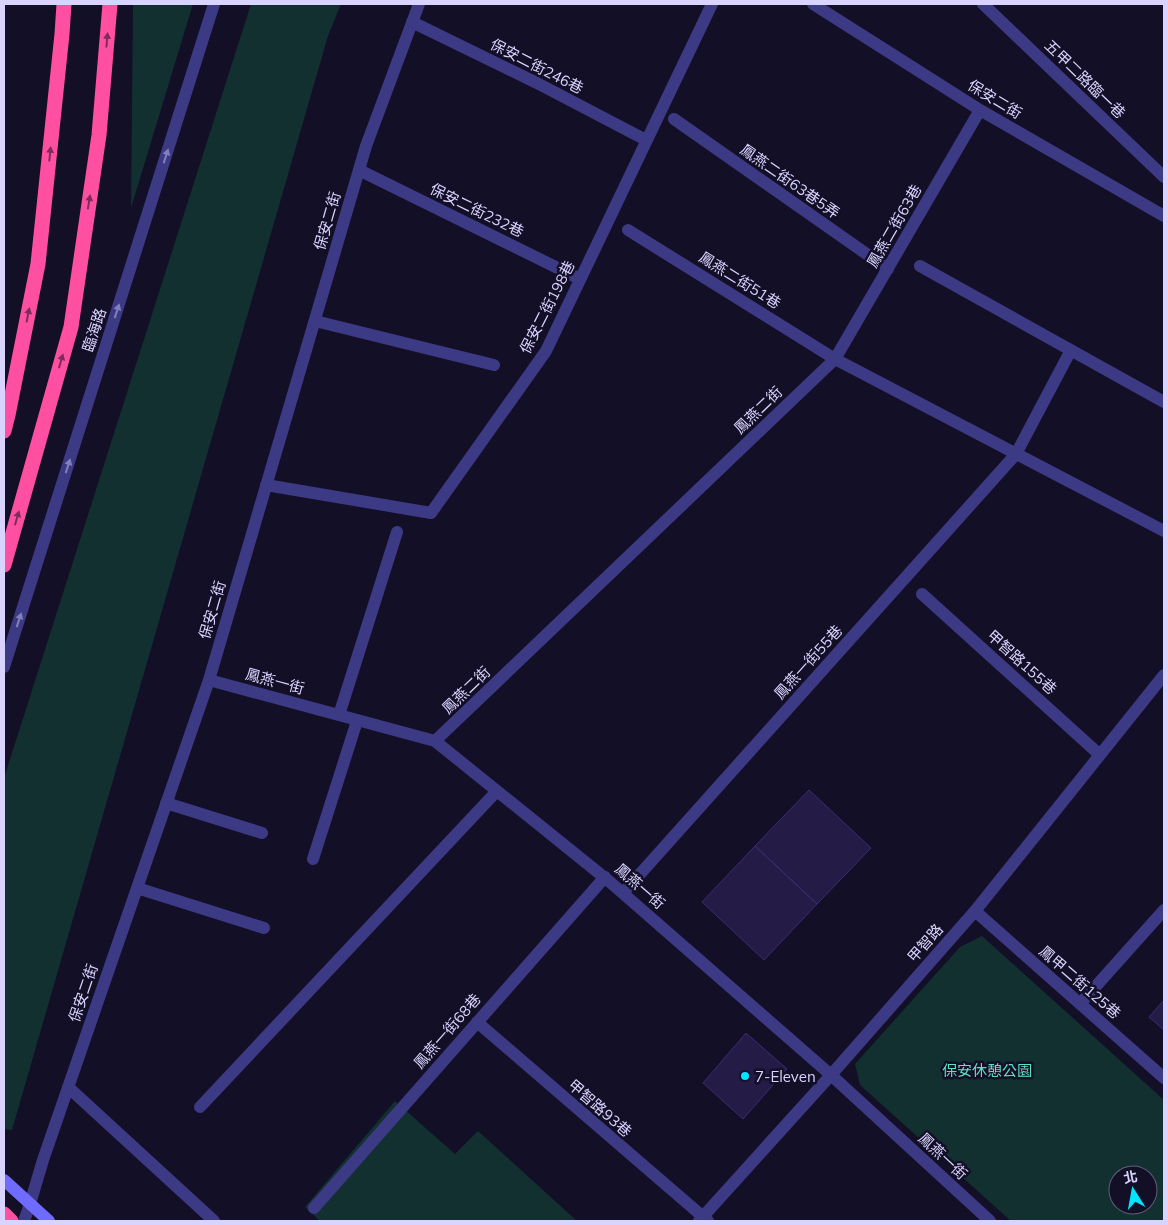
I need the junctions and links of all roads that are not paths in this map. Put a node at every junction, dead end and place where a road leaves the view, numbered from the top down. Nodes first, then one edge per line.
1 (64, 4) edge
2 (110, 4) edge
3 (214, 4) edge
4 (419, 4) edge
5 (712, 4) edge
6 (813, 4) edge
7 (983, 4) edge
8 (412, 22) junction
9 (980, 110) junction
10 (674, 119) dead end
11 (646, 140) junction
12 (359, 170) junction
13 (1164, 177) edge
14 (1164, 216) edge
15 (628, 230) dead end
16 (920, 266) dead end
17 (888, 269) junction
18 (580, 279) junction
19 (314, 321) junction
20 (1071, 350) junction
21 (836, 359) junction
22 (494, 365) dead end
23 (1164, 402) edge
24 (4, 431) edge
25 (1016, 454) junction
26 (266, 485) junction
27 (1164, 531) edge
28 (397, 532) dead end
29 (4, 565) edge
30 (922, 594) dead end
31 (4, 667) edge
32 (1164, 675) edge
33 (209, 680) junction
34 (339, 715) junction
35 (357, 720) junction
36 (436, 741) junction
37 (1100, 755) junction
38 (497, 791) junction
39 (166, 803) junction
40 (262, 833) dead end
41 (313, 859) dead end
42 (604, 877) junction
43 (137, 888) junction
44 (623, 893) junction
45 (1164, 910) edge
46 (975, 911) junction
47 (264, 928) dead end
48 (1080, 1004) junction
49 (477, 1022) junction
50 (831, 1075) junction
51 (1164, 1078) edge
52 (68, 1087) junction
53 (200, 1107) dead end
54 (4, 1180) edge
55 (30, 1204) junction
56 (314, 1208) dead end
57 (4, 1214) edge
58 (703, 1220) edge
59 (11, 1221) edge
60 (24, 1221) edge
61 (48, 1221) edge
62 (214, 1221) edge
63 (990, 1221) edge

24 -> 1 highway
29 -> 2 highway
31 -> 3 street, 臨海路
4 - 8 street, 保安二街
5 - 11 street, 保安二街198巷
6 - 9 street, 保安二街
7 - 13 street, 五甲二路臨一巷
8 - 11 street, 保安二街246巷
8 - 12 street, 保安二街
9 - 14 street, 保安二街
9 - 17 street, 鳳燕二街63巷
10 - 17 street, 鳳燕二街63巷5弄
11 - 18 street, 保安二街198巷
12 - 18 street, 保安二街232巷
12 - 19 street, 保安二街
15 - 21 street, 鳳燕二街51巷
16 - 20 street
17 - 21 street, 鳳燕二街63巷
18 - 26 street, 保安二街198巷
19 - 22 street
19 - 26 street, 保安二街
20 - 23 street
20 - 25 street, 鳳燕一街55巷
21 - 25 street
21 - 36 street, 鳳燕二街
25 - 27 street
25 - 44 street, 鳳燕一街55巷
26 - 33 street, 保安二街
28 - 34 street
30 - 37 street, 甲智路155巷
32 - 37 street, 甲智路
33 - 34 street, 鳳燕一街
33 - 39 street, 保安二街
34 - 35 street, 鳳燕一街
35 - 36 street, 鳳燕一街
35 - 41 street
36 - 38 street, 鳳燕一街
37 - 46 street, 甲智路
38 - 42 street, 鳳燕一街
38 - 53 street
39 - 40 street
39 - 43 street, 保安二街
42 - 44 street, 鳳燕一街
42 - 49 street, 鳳燕一街68巷
43 - 47 street
43 - 52 street, 保安二街
44 - 50 street, 鳳燕一街
45 - 48 street
46 - 48 street, 鳳甲二街125巷
46 - 50 street, 甲智路
48 - 51 street, 鳳甲二街125巷
49 - 56 street, 鳳燕一街68巷
49 - 58 street, 甲智路93巷
50 - 58 street, 甲智路
50 - 63 street, 鳳燕一街
52 - 55 street, 保安二街
52 - 62 street
54 - 55 main road
55 - 60 street, 保安二街
55 - 61 main road
57 - 59 highway

